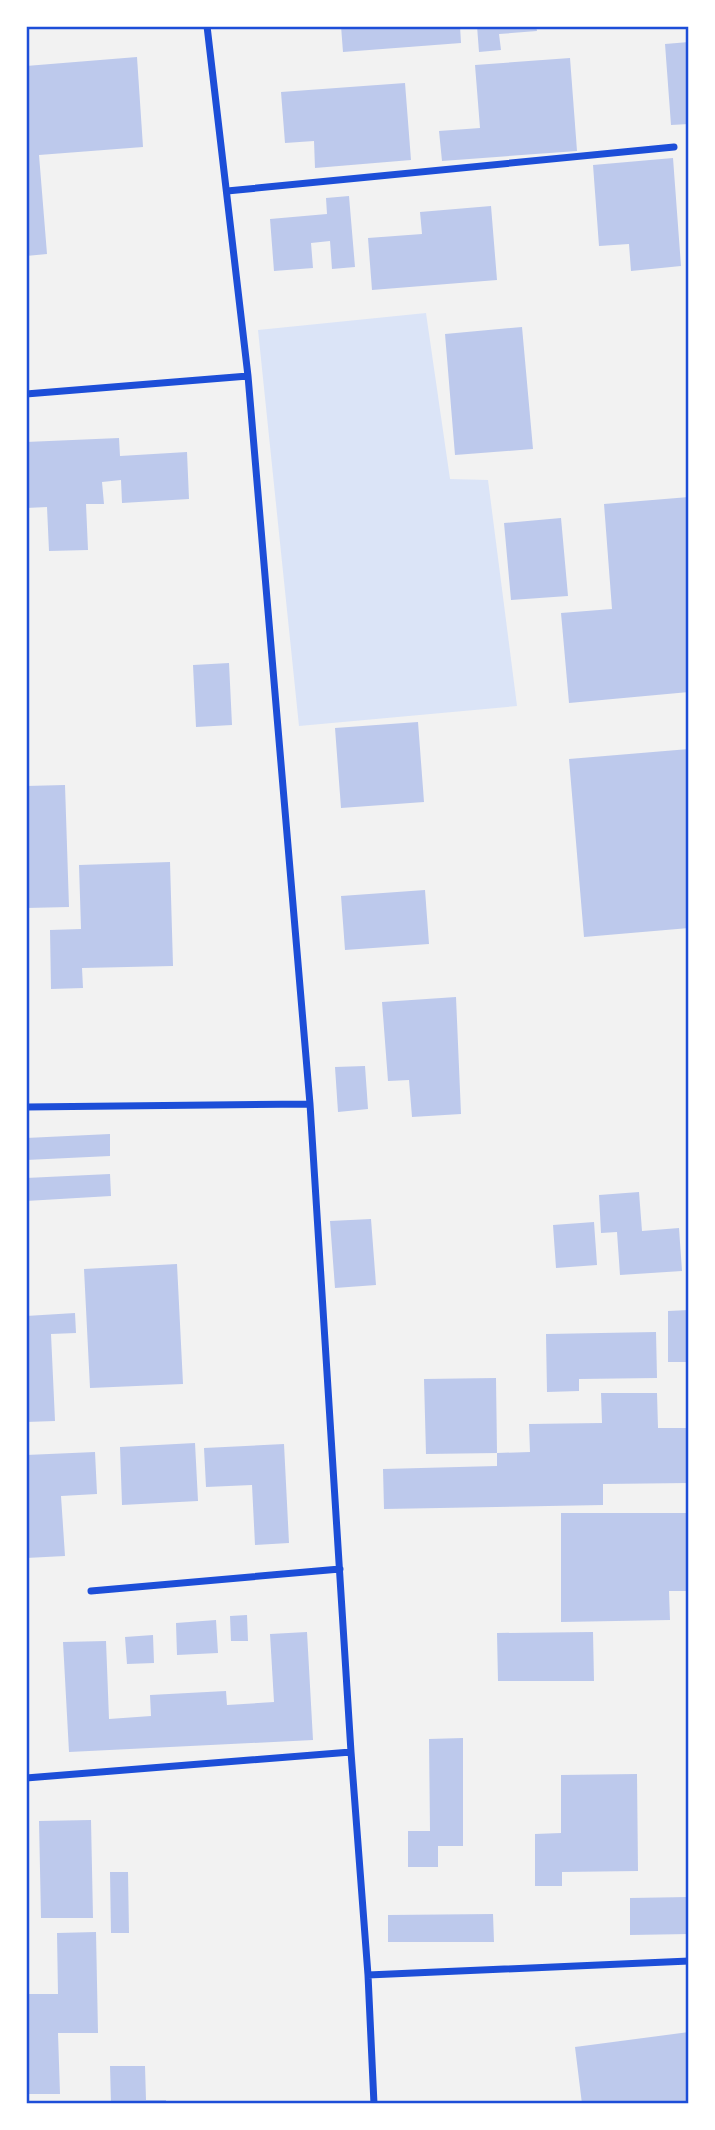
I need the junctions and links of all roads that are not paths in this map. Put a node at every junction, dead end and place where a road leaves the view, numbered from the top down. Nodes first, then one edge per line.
1 (207, 26) edge
2 (674, 147) dead end
3 (227, 191) junction
4 (248, 376) junction
5 (26, 394) edge
6 (310, 1104) junction
7 (26, 1107) edge
8 (340, 1569) junction
9 (91, 1591) dead end
10 (351, 1752) junction
11 (26, 1778) edge
12 (689, 1961) edge
13 (368, 1975) junction
14 (374, 2104) edge

1 - 3 street
2 - 3 street
3 - 4 street
4 - 5 street
4 - 6 street
6 - 7 street
6 - 8 street
8 - 9 street
8 - 10 street
10 - 11 street
10 - 13 street
12 - 13 street
13 - 14 street

